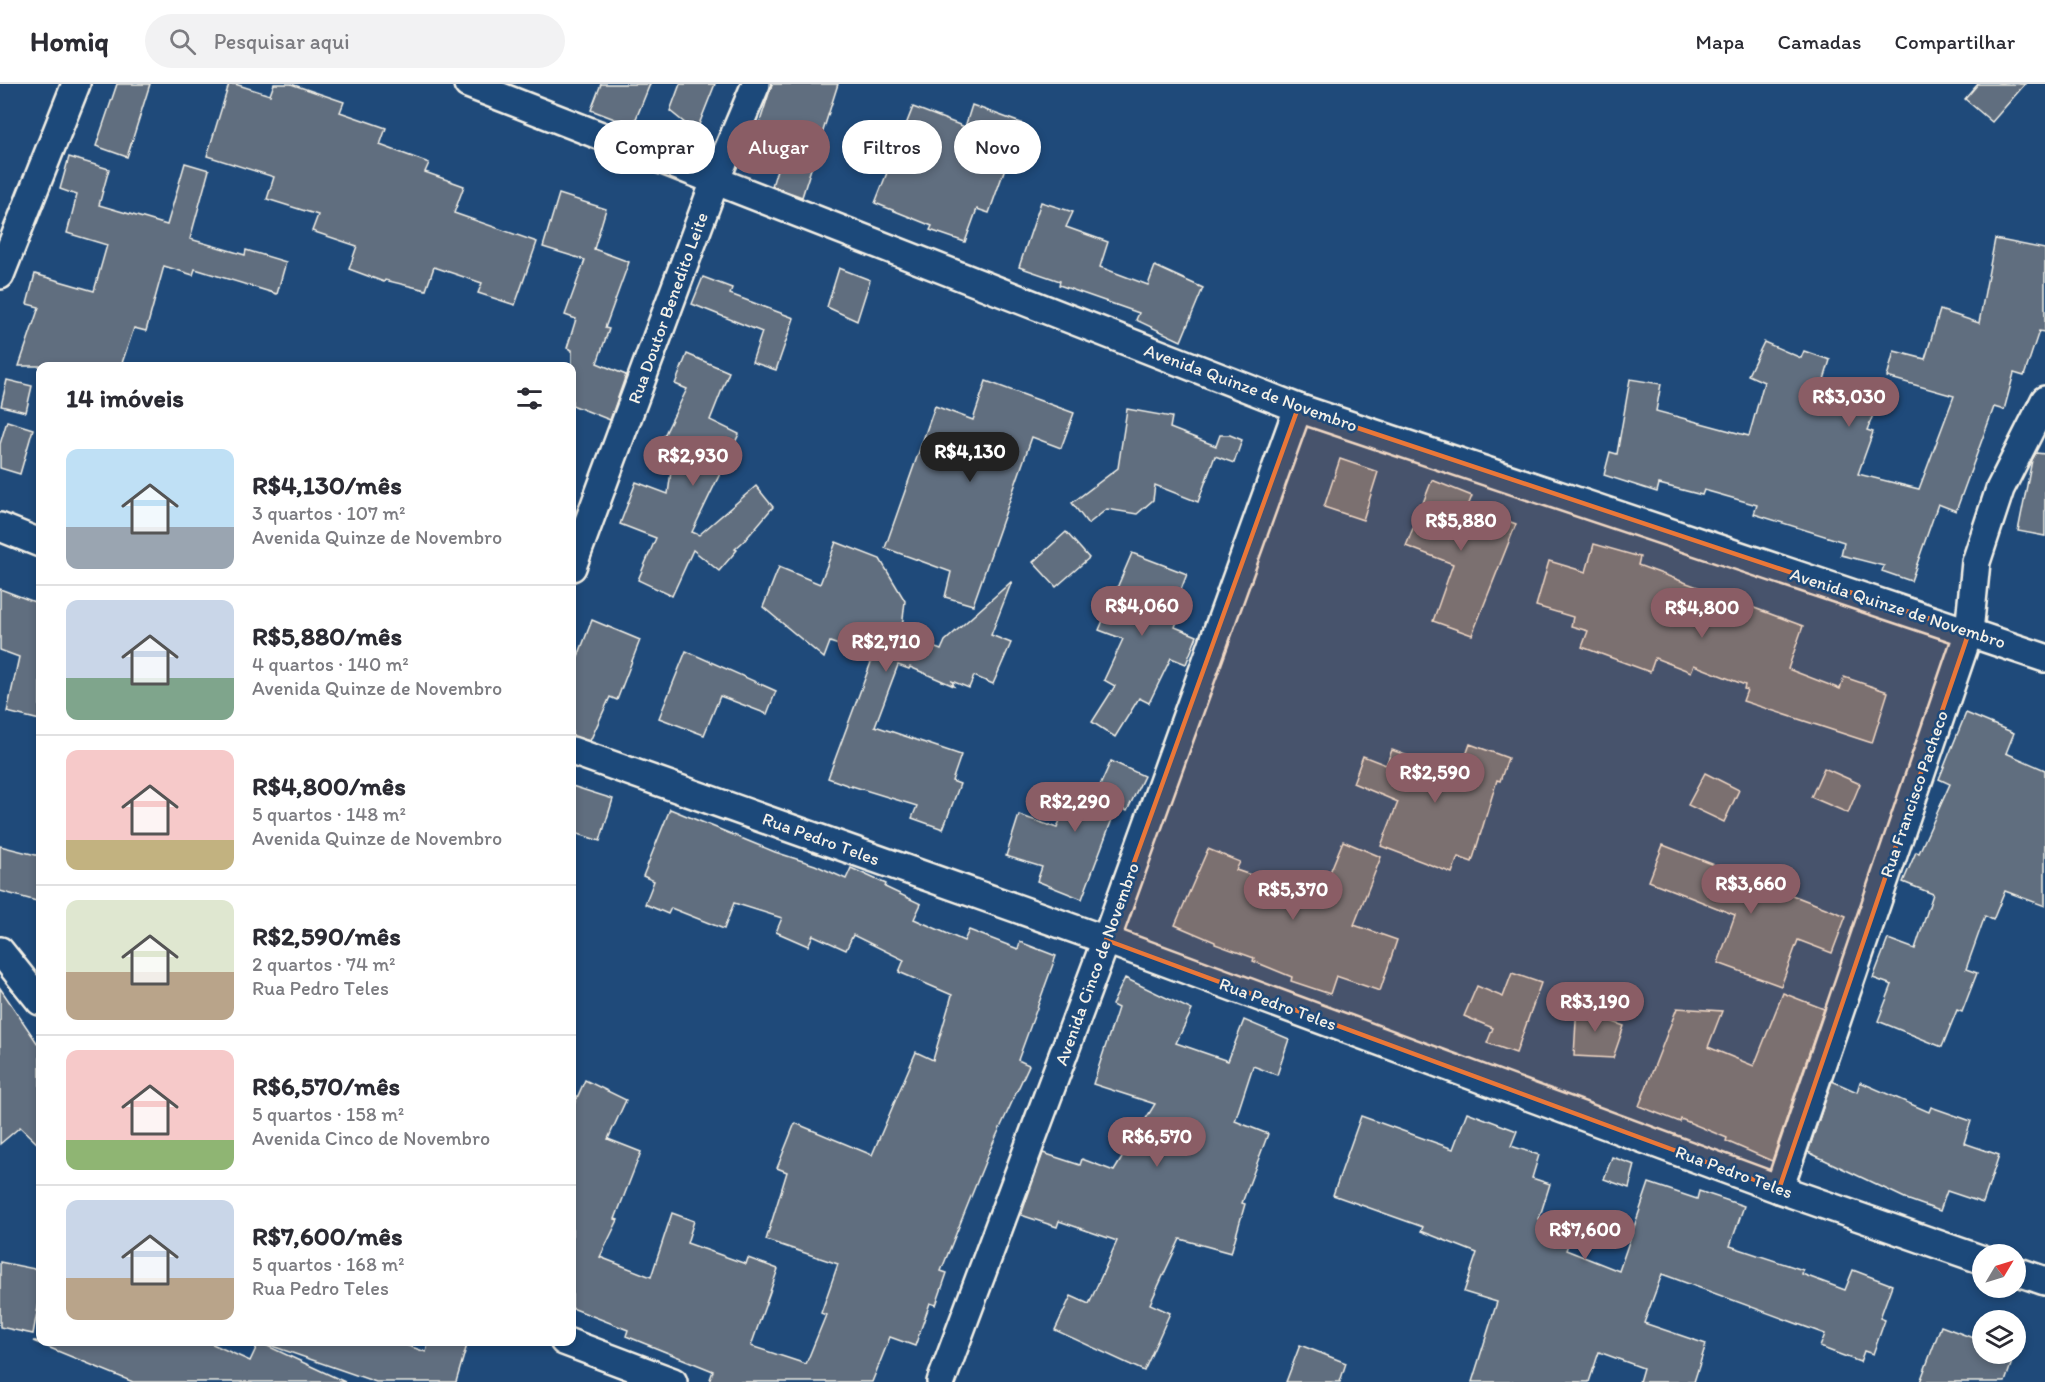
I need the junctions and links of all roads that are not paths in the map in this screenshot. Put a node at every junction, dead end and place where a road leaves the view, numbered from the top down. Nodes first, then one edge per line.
1 (76, 84) edge
2 (468, 84) edge
3 (756, 84) edge
4 (715, 181) junction
5 (0, 275) edge
6 (2045, 400) edge
7 (1298, 408) junction
8 (0, 527) edge
9 (36, 541) edge
10 (576, 556) edge
11 (1969, 632) junction
12 (2045, 658) edge
13 (576, 752) edge
14 (1106, 940) junction
15 (0, 951) edge
16 (36, 996) edge
17 (1779, 1189) junction
18 (1972, 1256) edge
19 (2026, 1274) edge
20 (2045, 1281) edge
21 (576, 1346) edge
22 (673, 1382) edge
23 (940, 1382) edge

1 - 5 street
2 - 4 street, Avenida Quinze de Novembro
3 - 4 street, Rua Doutor Benedito Leite
4 - 7 street, Avenida Quinze de Novembro
4 - 10 street, Rua Doutor Benedito Leite
6 - 11 street, Rua Francisco Pacheco
7 - 11 street, Avenida Quinze de Novembro
7 - 14 street, Avenida Cinco de Novembro
8 - 9 street
11 - 12 street, Avenida Quinze de Novembro
11 - 17 street, Rua Francisco Pacheco
13 - 14 street, Rua Pedro Teles
14 - 17 street, Rua Pedro Teles
14 - 23 street, Avenida Cinco de Novembro
15 - 16 street
17 - 18 street, Rua Pedro Teles
19 - 20 street
21 - 22 street

